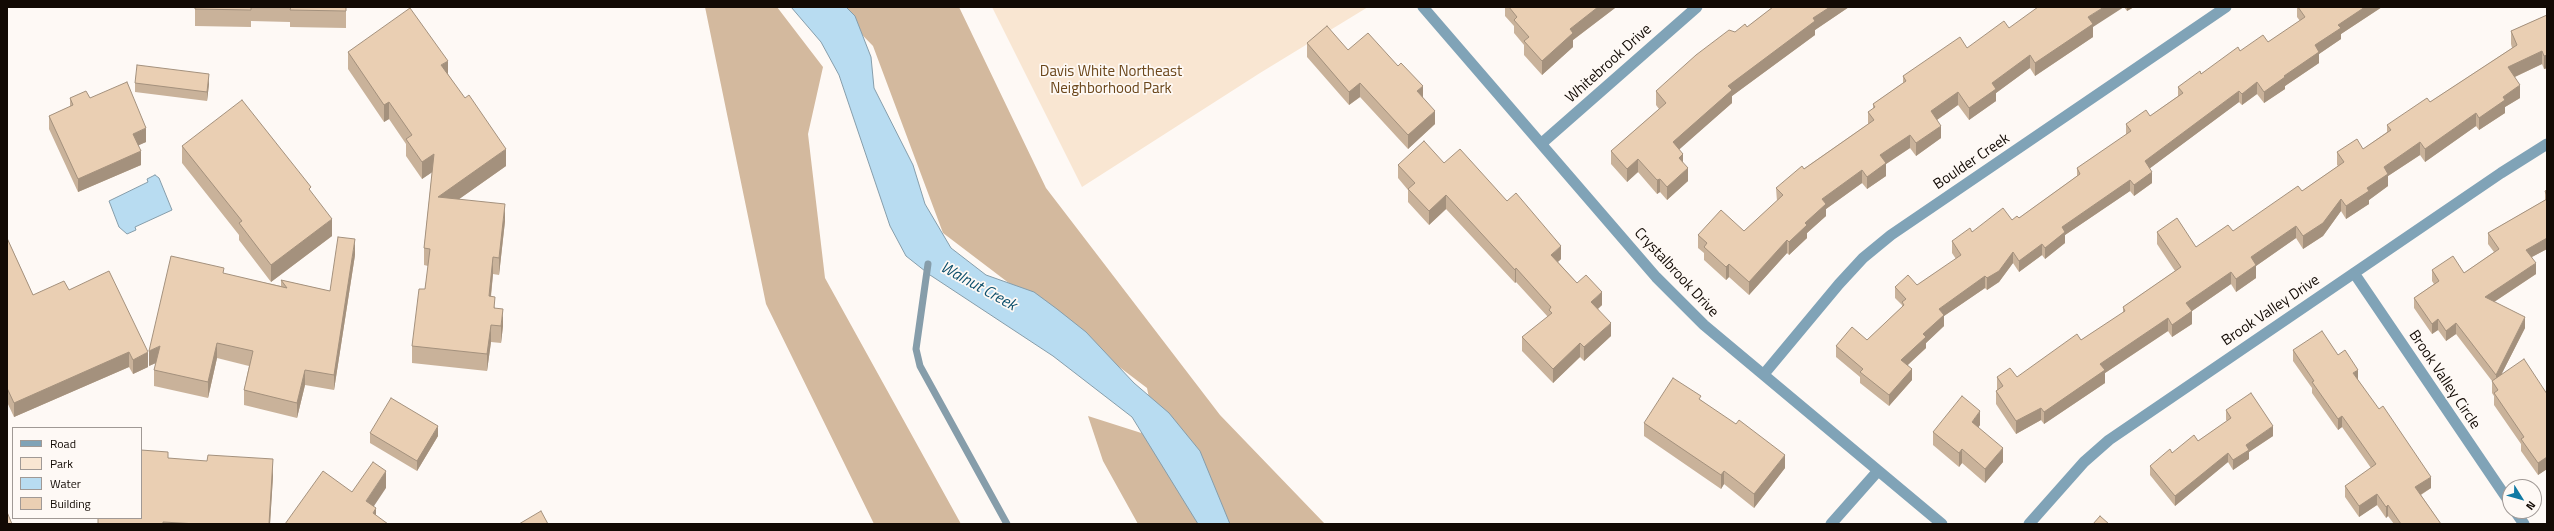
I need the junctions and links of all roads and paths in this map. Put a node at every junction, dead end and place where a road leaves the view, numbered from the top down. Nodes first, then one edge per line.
1 (1423, 7) edge
2 (1696, 7) edge
3 (2226, 7) edge
4 (1542, 144) junction
5 (2547, 144) edge
6 (2354, 273) junction
7 (1764, 374) junction
8 (1877, 472) junction
9 (2502, 491) edge
10 (1831, 524) edge
11 (1942, 524) edge
12 (2029, 524) edge

1 - 4 street, Crystalbrook Drive
2 - 4 street, Whitebrook Drive
3 - 7 street, Boulder Creek
4 - 7 street, Crystalbrook Drive
5 - 6 street, Brook Valley Drive
6 - 9 street, Brook Valley Circle
6 - 12 street, Brook Valley Drive
7 - 8 street, Crystalbrook Drive
8 - 10 street
8 - 11 street, Crystalbrook Drive

